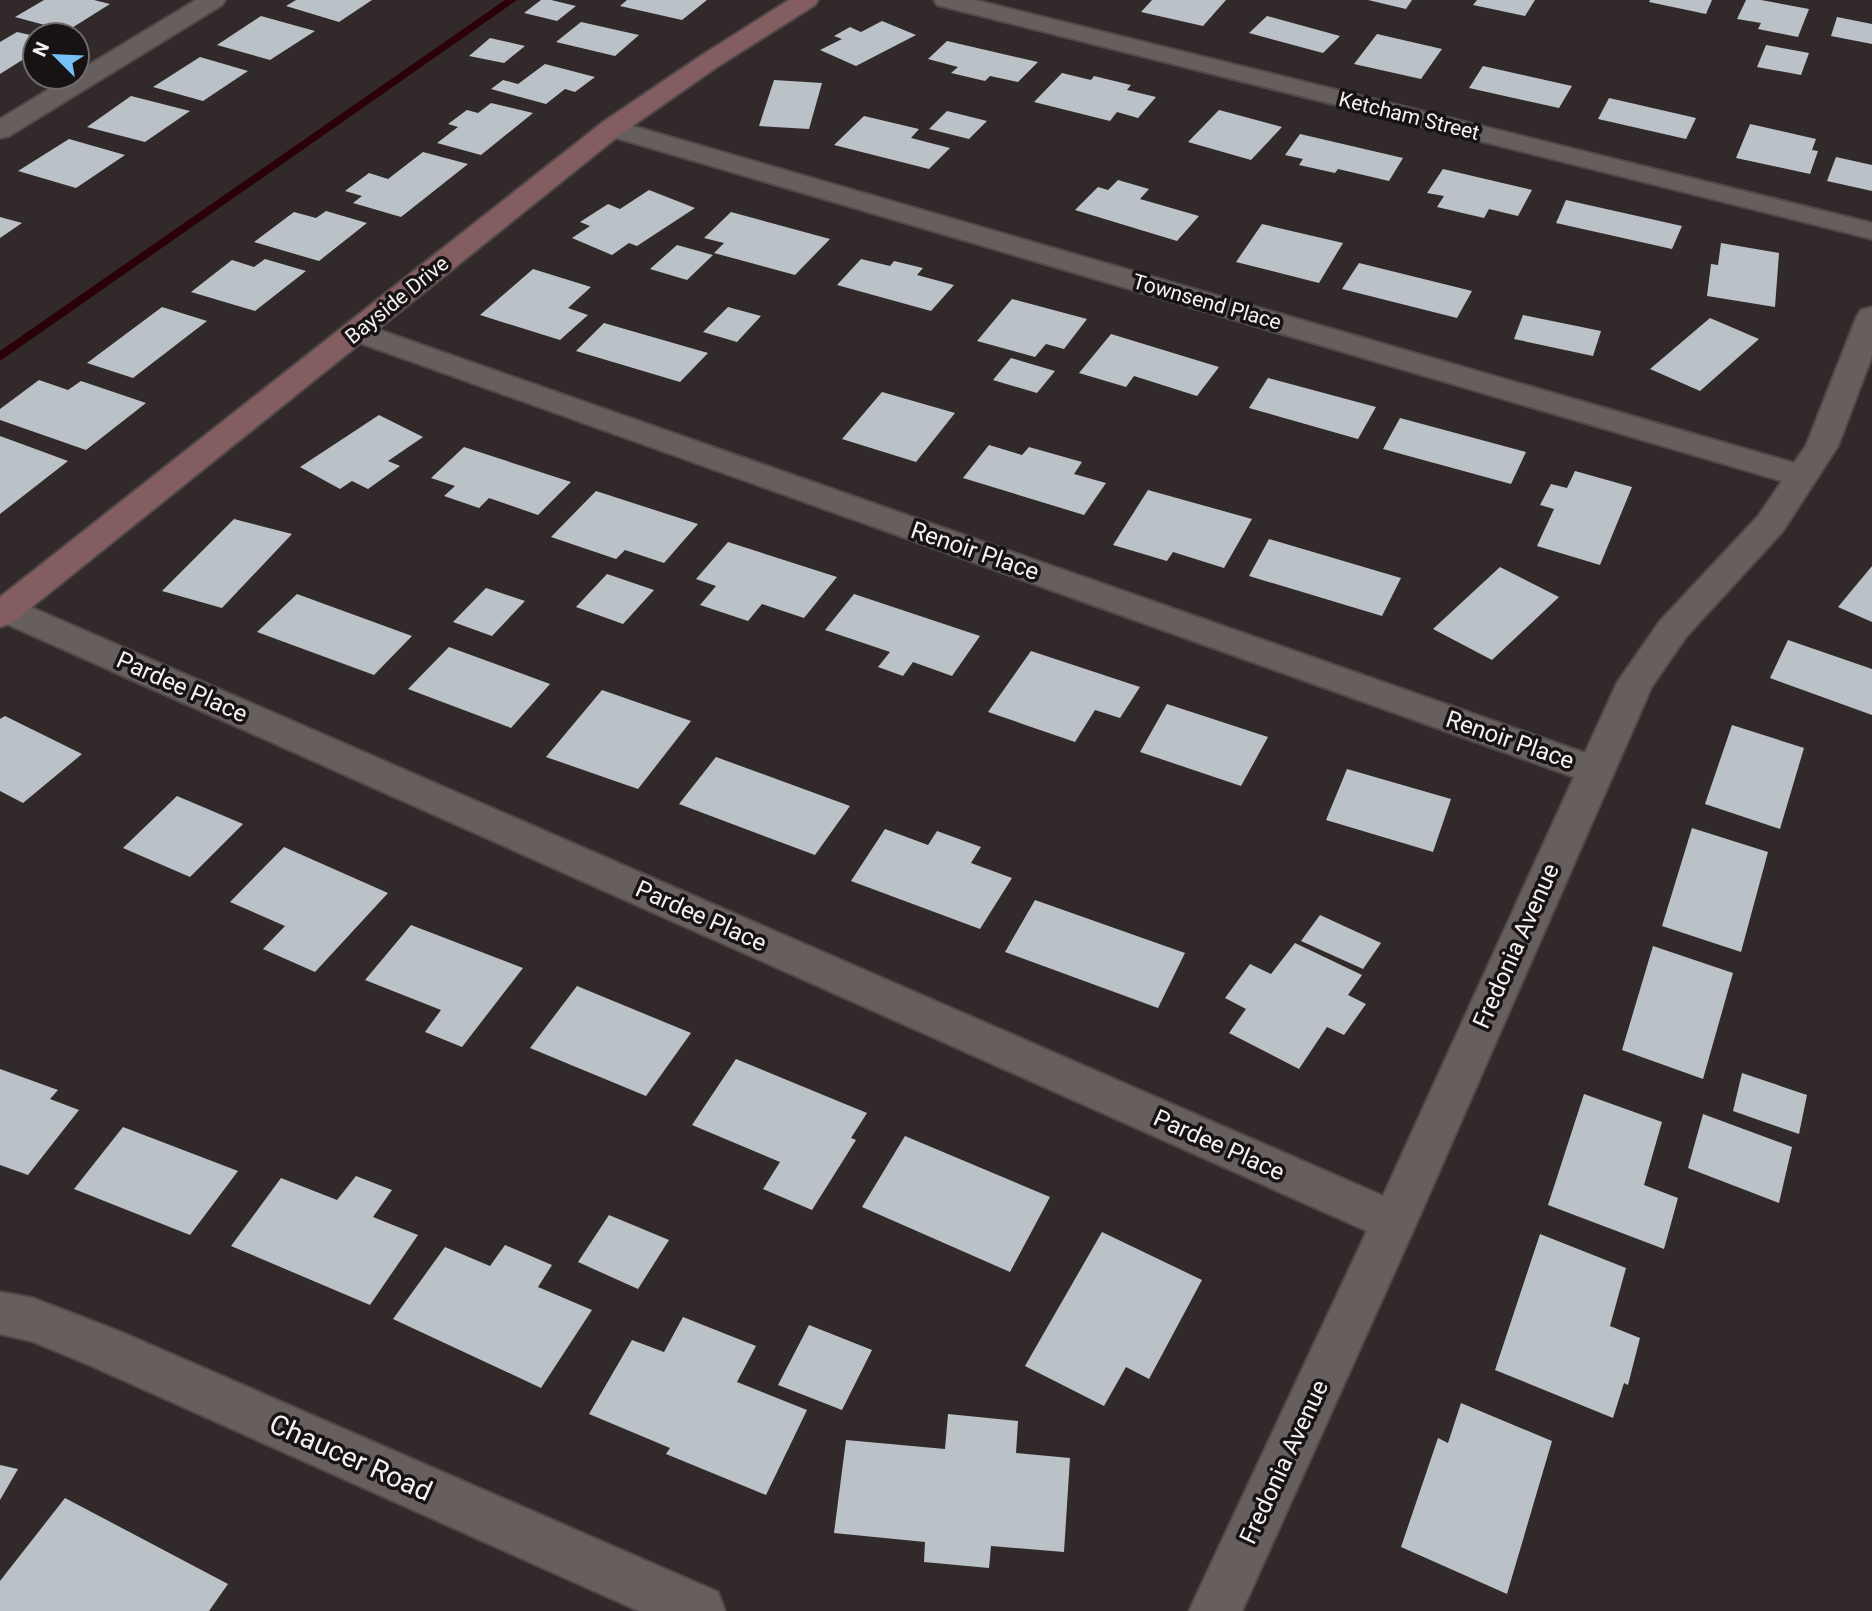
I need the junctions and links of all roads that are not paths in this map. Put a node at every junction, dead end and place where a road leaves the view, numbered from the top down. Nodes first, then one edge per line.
1 (213, 0) edge
2 (806, 0) edge
3 (946, 0) edge
4 (612, 128) junction
5 (0, 130) edge
6 (1872, 232) edge
7 (1872, 316) edge
8 (357, 332) junction
9 (1802, 476) junction
10 (3, 613) edge
11 (1594, 770) junction
12 (1394, 1222) junction
13 (0, 1313) edge
14 (699, 1611) edge
15 (1215, 1611) edge

1 - 5 street
2 - 4 street, Bayside Drive
3 - 6 street, Ketcham Street
4 - 8 street, Bayside Drive
4 - 9 street, Townsend Place
7 - 9 street, Fredonia Avenue
8 - 10 street, Bayside Drive
8 - 11 street, Renoir Place
9 - 11 street, Fredonia Avenue
10 - 12 street, Pardee Place
11 - 12 street, Fredonia Avenue
12 - 15 street, Fredonia Avenue
13 - 14 street, Chaucer Road

